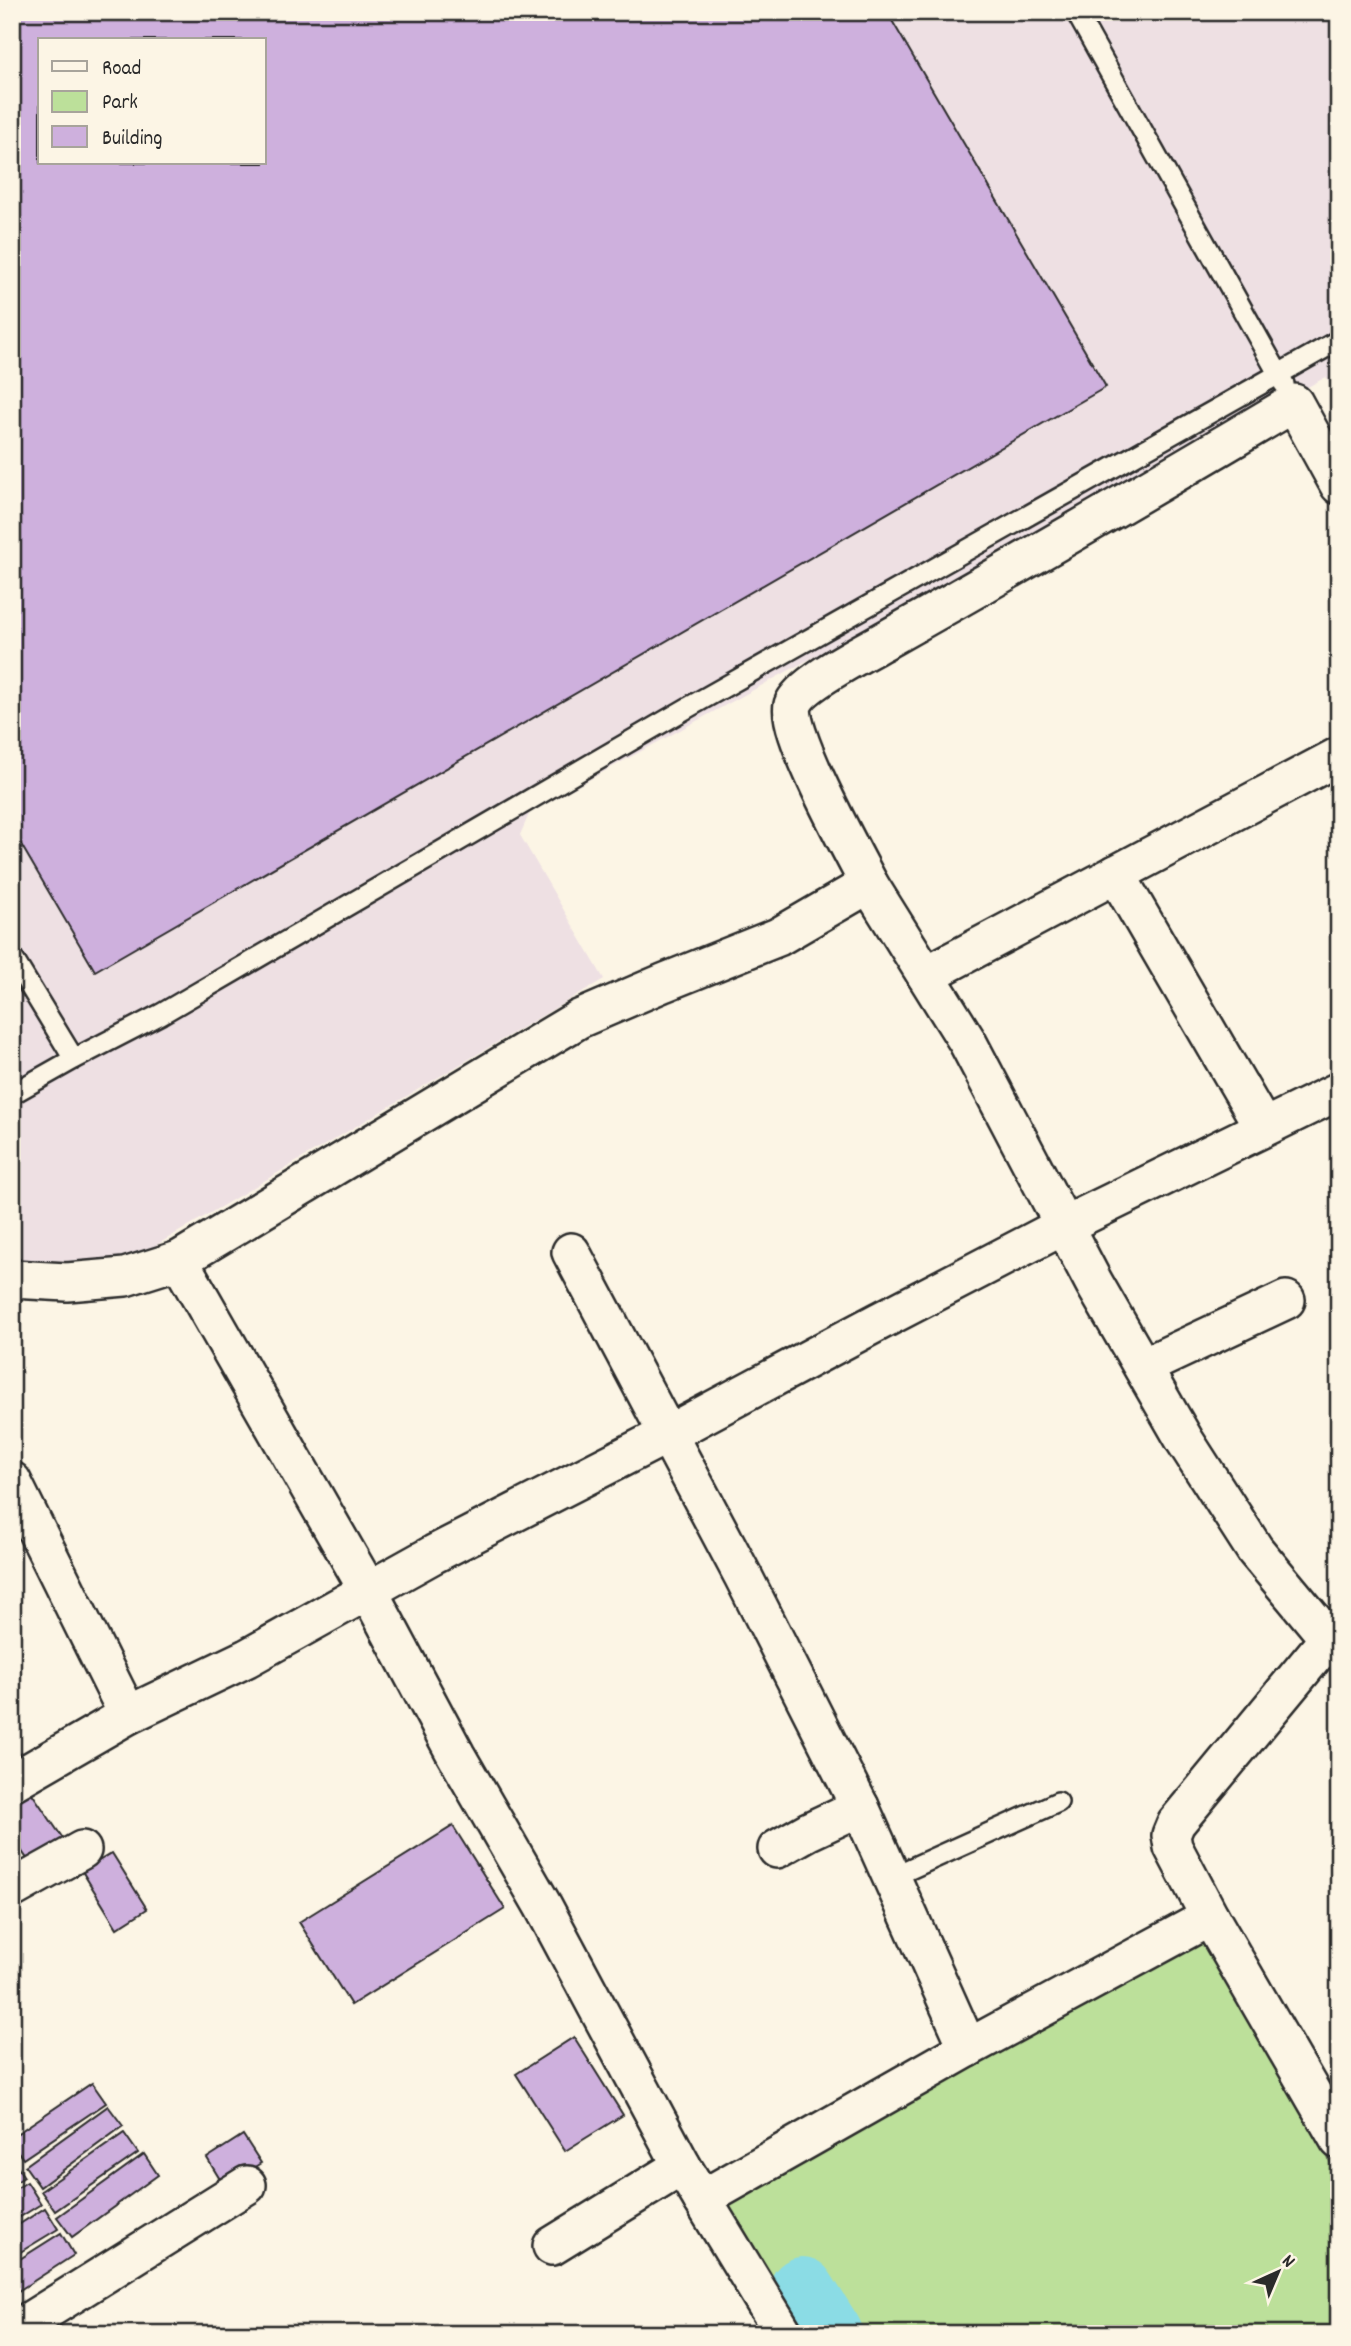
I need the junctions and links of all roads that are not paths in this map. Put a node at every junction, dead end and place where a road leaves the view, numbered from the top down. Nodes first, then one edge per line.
1 (1076, 12) edge
2 (1339, 340) edge
3 (1287, 389) junction
4 (1339, 485) edge
5 (1011, 525) junction
6 (1031, 559) junction
7 (1339, 756) edge
8 (1116, 874) junction
9 (869, 884) junction
10 (12, 957) edge
11 (926, 975) junction
12 (74, 1059) junction
13 (1339, 1091) edge
14 (12, 1094) edge
15 (1263, 1127) junction
16 (1063, 1226) junction
17 (571, 1252) dead end
18 (179, 1260) junction
19 (12, 1279) edge
20 (1286, 1300) dead end
21 (1143, 1367) junction
22 (668, 1434) junction
23 (12, 1481) edge
24 (369, 1592) junction
25 (1336, 1638) edge
26 (128, 1715) junction
27 (12, 1782) edge
28 (1058, 1802) dead end
29 (860, 1807) junction
30 (777, 1849) dead end
31 (82, 1850) dead end
32 (892, 1877) junction
33 (12, 1889) edge
34 (1210, 1917) junction
35 (968, 2048) junction
36 (1339, 2140) edge
37 (681, 2166) junction
38 (247, 2186) dead end
39 (702, 2199) junction
40 (552, 2246) dead end
41 (12, 2332) edge
42 (784, 2334) edge

1 - 3 lane
2 - 3 lane
3 - 4 street
3 - 5 lane
3 - 6 street
5 - 6 lane
5 - 12 lane
6 - 9 street
7 - 8 street
8 - 11 street
8 - 15 street
9 - 11 street
9 - 18 street
10 - 12 lane
11 - 16 street
12 - 14 lane
13 - 15 street
15 - 16 street
16 - 21 street
16 - 22 street
17 - 22 street
18 - 19 street
18 - 24 street
20 - 21 street
21 - 25 street
22 - 24 street
22 - 29 street
23 - 26 street
24 - 26 street
24 - 37 street
25 - 34 street
26 - 27 street
28 - 32 lane
29 - 30 street
29 - 32 street
31 - 33 street
32 - 35 street
34 - 35 street
34 - 36 street
35 - 39 street
37 - 39 street
37 - 40 street
38 - 41 street
39 - 42 street

